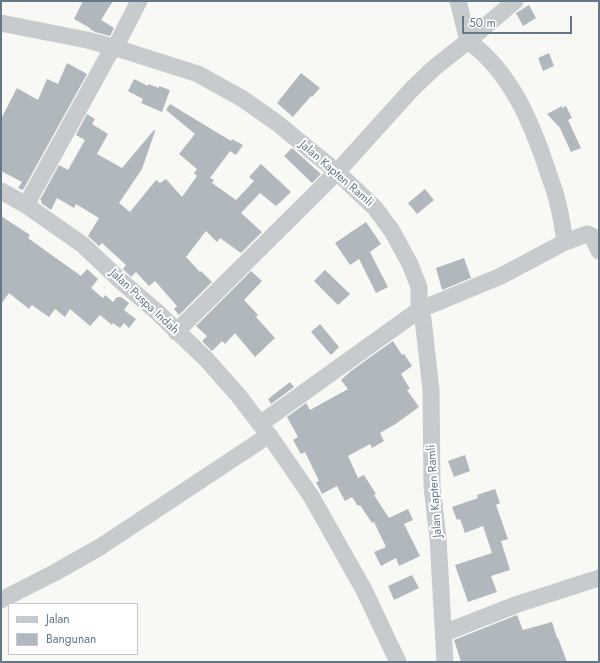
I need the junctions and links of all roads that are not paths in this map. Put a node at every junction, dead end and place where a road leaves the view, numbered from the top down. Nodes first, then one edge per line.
1 (139, 1) edge
2 (458, 1) edge
3 (515, 1) edge
4 (1, 23) edge
5 (468, 41) junction
6 (114, 48) junction
7 (337, 172) junction
8 (1, 191) edge
9 (26, 205) junction
10 (596, 232) edge
11 (565, 242) junction
12 (599, 251) edge
13 (419, 310) junction
14 (176, 332) junction
15 (264, 430) junction
16 (599, 578) edge
17 (1, 600) edge
18 (444, 633) junction
19 (398, 662) edge
20 (445, 662) edge

1 - 6 street
2 - 5 street
3 - 5 street
4 - 6 street, Jalan Kapten Ramli
5 - 7 street
5 - 11 street
6 - 7 street, Jalan Kapten Ramli
6 - 9 street
7 - 13 street, Jalan Kapten Ramli
7 - 14 street
8 - 9 street, Jalan Puspa Indah
9 - 14 street, Jalan Puspa Indah
10 - 11 street
10 - 12 street
11 - 13 street
13 - 15 street
13 - 18 street, Jalan Kapten Ramli
14 - 15 street, Jalan Puspa Indah
15 - 17 street
15 - 19 street, Jalan Puspa Indah
16 - 18 street
18 - 20 street, Jalan Kapten Ramli

